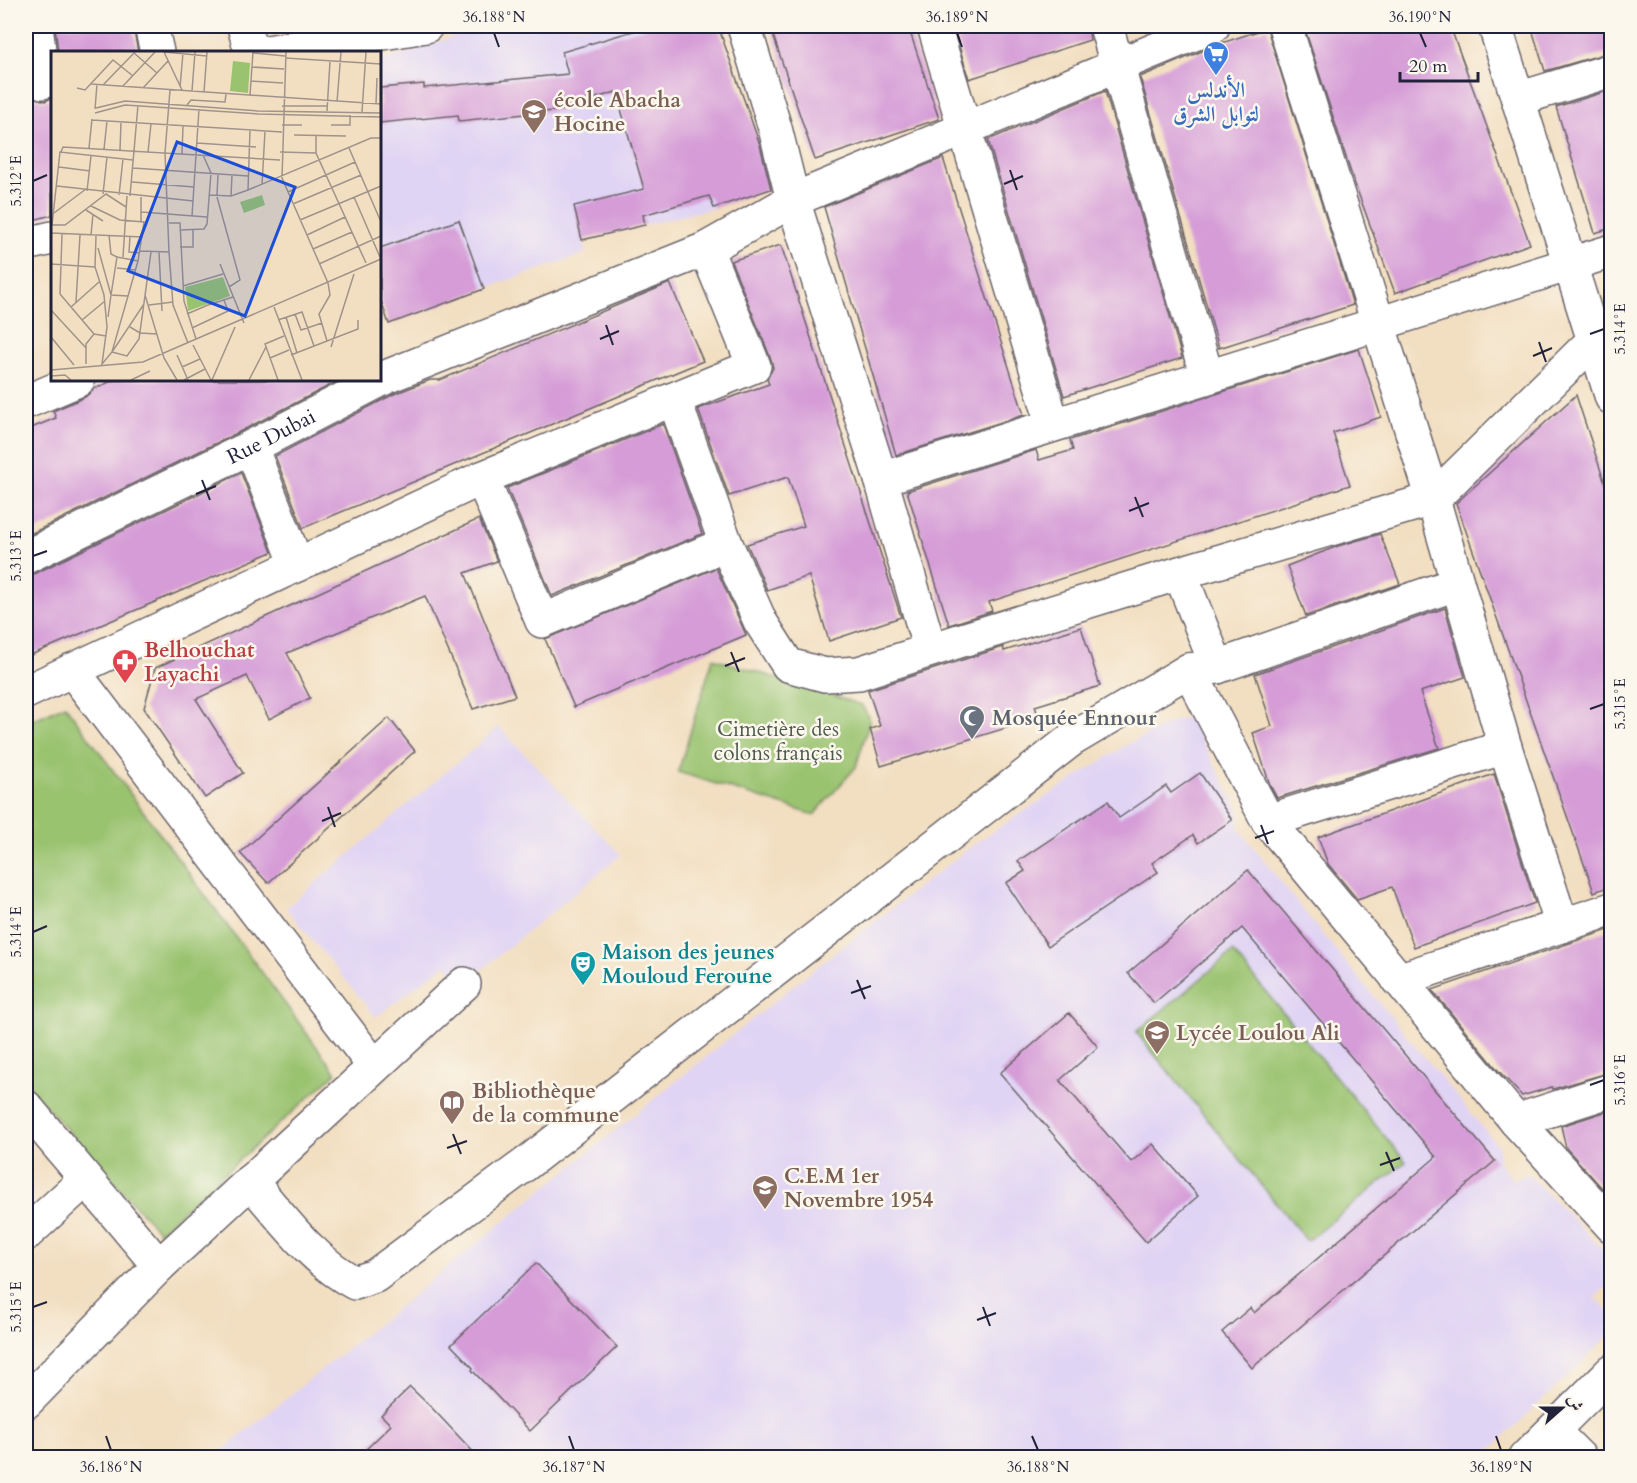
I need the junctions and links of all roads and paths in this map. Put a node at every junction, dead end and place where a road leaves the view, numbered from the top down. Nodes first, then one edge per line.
1 (36, 26) edge
2 (151, 26) edge
3 (244, 26) edge
4 (426, 26) edge
5 (744, 26) edge
6 (934, 26) edge
7 (1106, 26) edge
8 (1213, 26) edge
9 (1285, 26) edge
10 (1495, 26) edge
11 (157, 51) edge
12 (250, 51) edge
13 (275, 51) edge
14 (1118, 64) junction
15 (1611, 70) edge
16 (40, 82) edge
17 (1518, 99) junction
18 (965, 129) junction
19 (793, 200) junction
20 (51, 238) edge
21 (26, 244) edge
22 (706, 249) junction
23 (1611, 251) edge
24 (1570, 263) junction
25 (1377, 323) junction
26 (1594, 340) junction
27 (383, 367) edge
28 (1207, 377) junction
29 (76, 381) edge
30 (360, 381) edge
31 (1611, 398) edge
32 (674, 399) junction
33 (26, 402) edge
34 (1053, 425) junction
35 (251, 447) junction
36 (482, 478) junction
37 (881, 479) junction
38 (1433, 499) junction
39 (726, 544) junction
40 (26, 557) edge
41 (297, 565) junction
42 (1180, 573) junction
43 (1456, 584) junction
44 (930, 650) junction
45 (1203, 668) junction
46 (72, 670) junction
47 (26, 692) edge
48 (1505, 747) junction
49 (1268, 821) junction
50 (1611, 909) edge
51 (1562, 926) junction
52 (1398, 980) junction
53 (464, 984) dead end
54 (374, 1066) junction
55 (1611, 1090) edge
56 (26, 1107) edge
57 (1516, 1121) junction
58 (85, 1180) junction
59 (250, 1181) junction
60 (1611, 1226) edge
61 (26, 1234) edge
62 (159, 1266) junction
63 (1611, 1371) edge
64 (26, 1402) edge
65 (1553, 1431) junction
66 (1526, 1458) edge
67 (1580, 1458) edge

1 - 16 street
2 - 11 street
3 - 12 street
4 - 13 street
5 - 19 street
6 - 18 street
7 - 14 street
8 - 14 street, Rue Dubai
9 - 25 street
10 - 17 street
14 - 18 street, Rue Dubai
14 - 28 street
15 - 17 street
17 - 24 street
18 - 19 street, Rue Dubai
18 - 34 street
19 - 22 street, Rue Dubai
19 - 37 street
20 - 21 street
22 - 27 street, Rue Dubai
22 - 32 street
23 - 24 street
24 - 25 street
24 - 26 street
25 - 28 street
25 - 38 street
26 - 31 street
26 - 38 street
28 - 34 street
29 - 33 street
30 - 35 street, Rue Dubai
32 - 36 street
32 - 39 street
34 - 37 street
35 - 40 street, Rue Dubai
35 - 41 street
36 - 39 street
36 - 41 street
37 - 44 street
38 - 42 street
38 - 43 street
39 - 44 street
41 - 46 street
42 - 44 street
42 - 45 street
43 - 45 street
43 - 48 street
45 - 49 street
45 - 59 street
46 - 47 street
46 - 54 street
48 - 49 street
48 - 51 street
49 - 52 street
50 - 51 street
51 - 52 street
52 - 57 street
53 - 54 street
54 - 59 street
55 - 57 street
56 - 58 street
57 - 60 street
58 - 61 street
58 - 62 street
59 - 62 street
62 - 64 street
63 - 65 street
65 - 66 street
65 - 67 street

